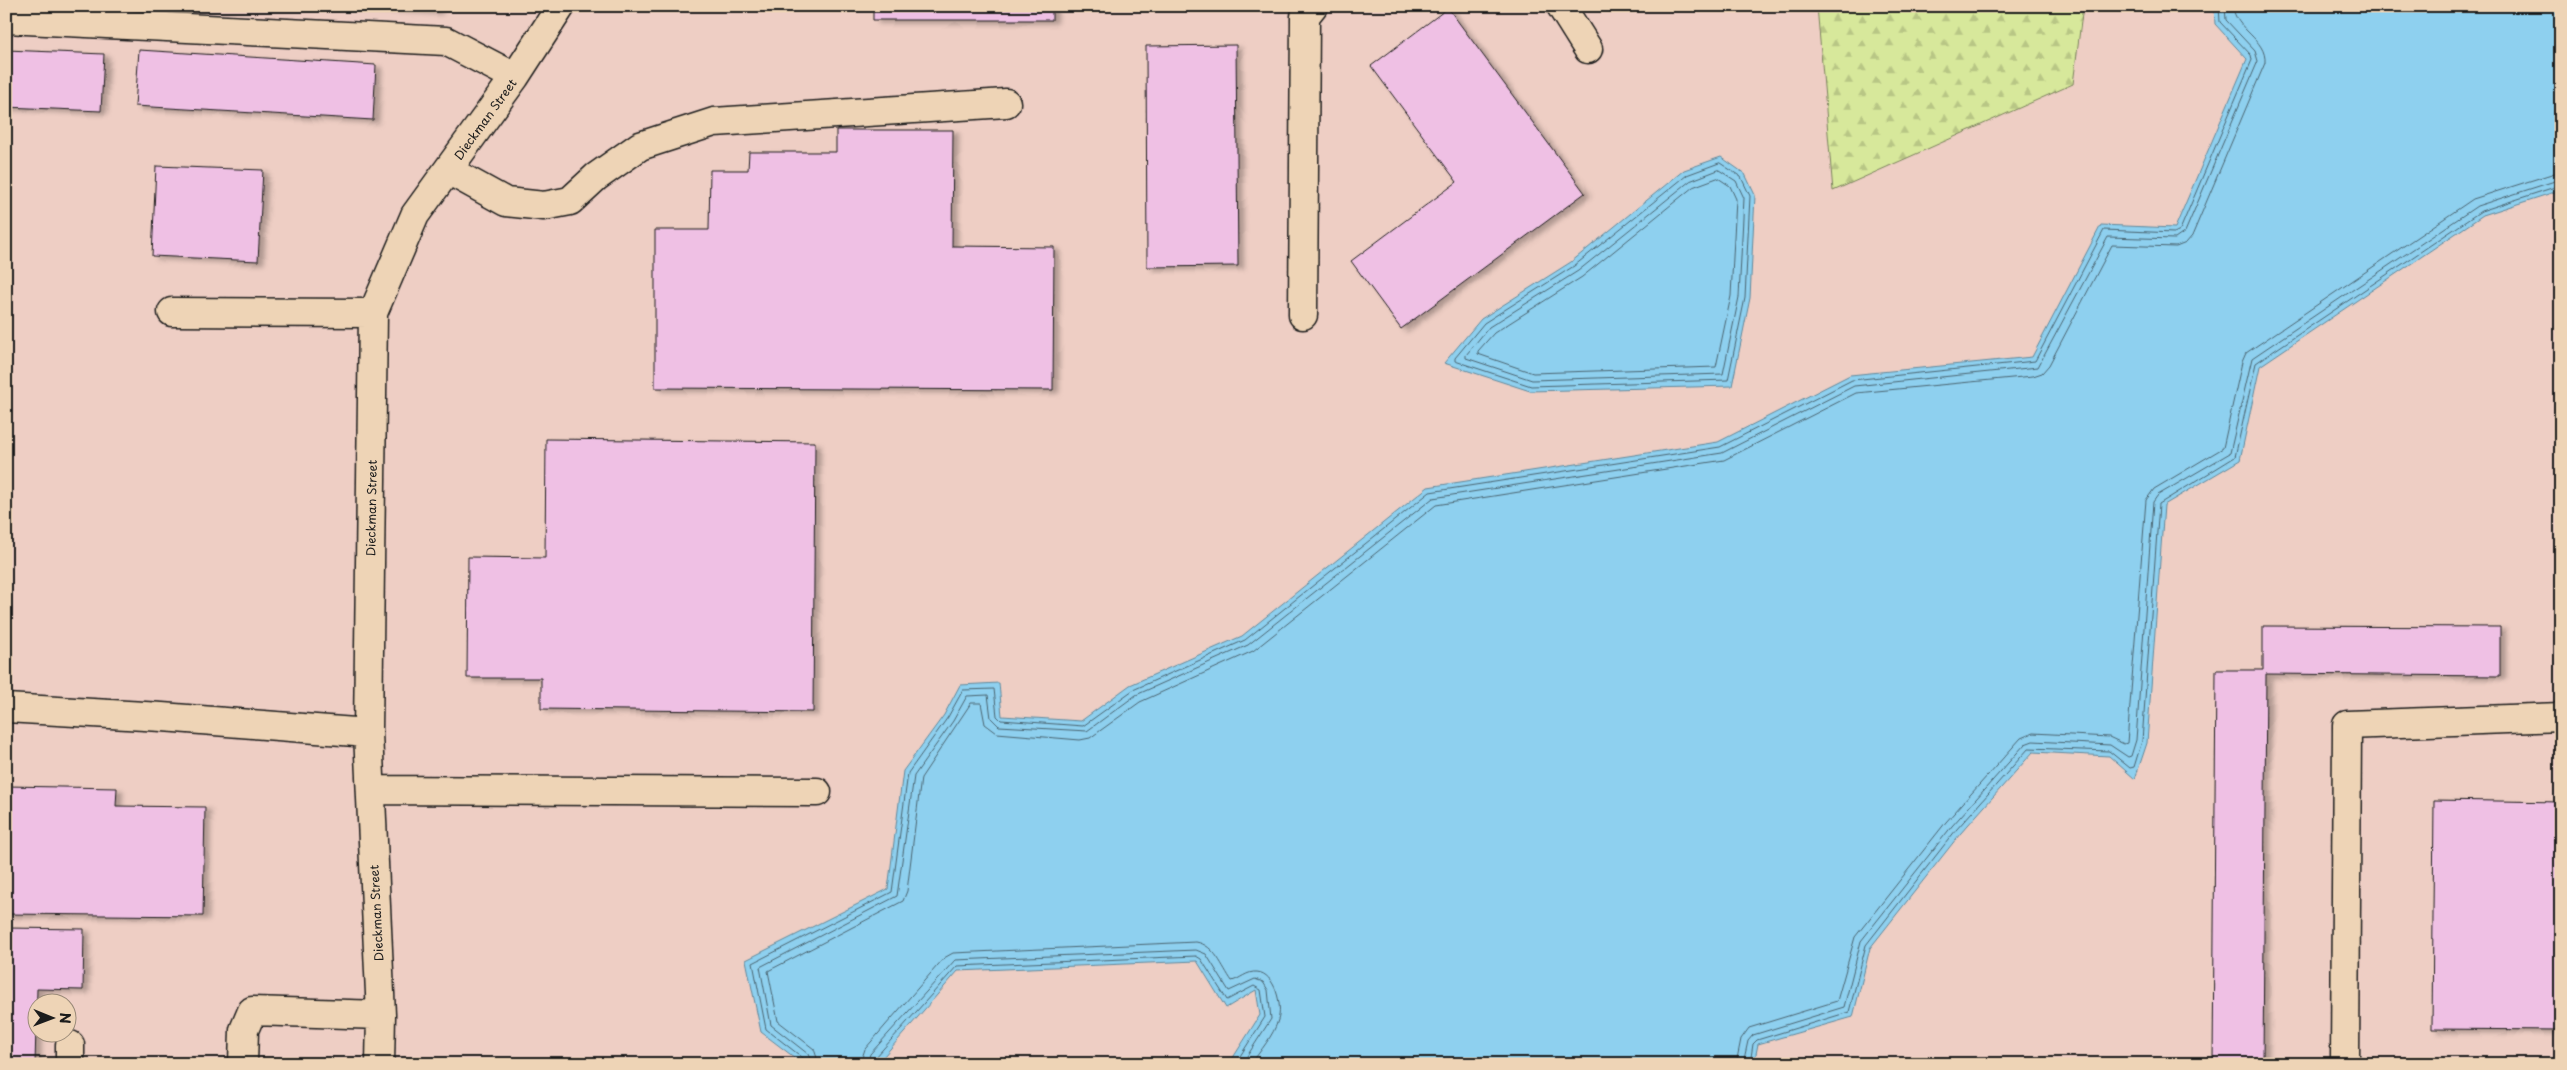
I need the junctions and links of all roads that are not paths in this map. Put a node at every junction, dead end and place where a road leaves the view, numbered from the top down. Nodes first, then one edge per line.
1 (561, 6) edge
2 (1313, 6) edge
3 (1561, 6) edge
4 (6, 19) edge
5 (1588, 49) dead end
6 (515, 77) junction
7 (1006, 103) dead end
8 (448, 170) junction
9 (172, 312) dead end
10 (373, 313) junction
11 (1303, 315) dead end
12 (6, 708) edge
13 (2561, 717) edge
14 (368, 733) junction
15 (371, 790) junction
16 (816, 792) dead end
17 (381, 1014) junction
18 (243, 1064) edge
19 (380, 1064) edge
20 (2345, 1064) edge

1 - 6 street, Dieckman Street
2 - 11 street
3 - 5 street
4 - 6 street
6 - 8 street, Dieckman Street
7 - 8 street
8 - 10 street, Dieckman Street
9 - 10 street
10 - 14 street, Dieckman Street
12 - 14 street
13 - 20 street
14 - 15 street, Dieckman Street
15 - 16 street
15 - 17 street, Dieckman Street
17 - 18 street
17 - 19 street, Dieckman Street

